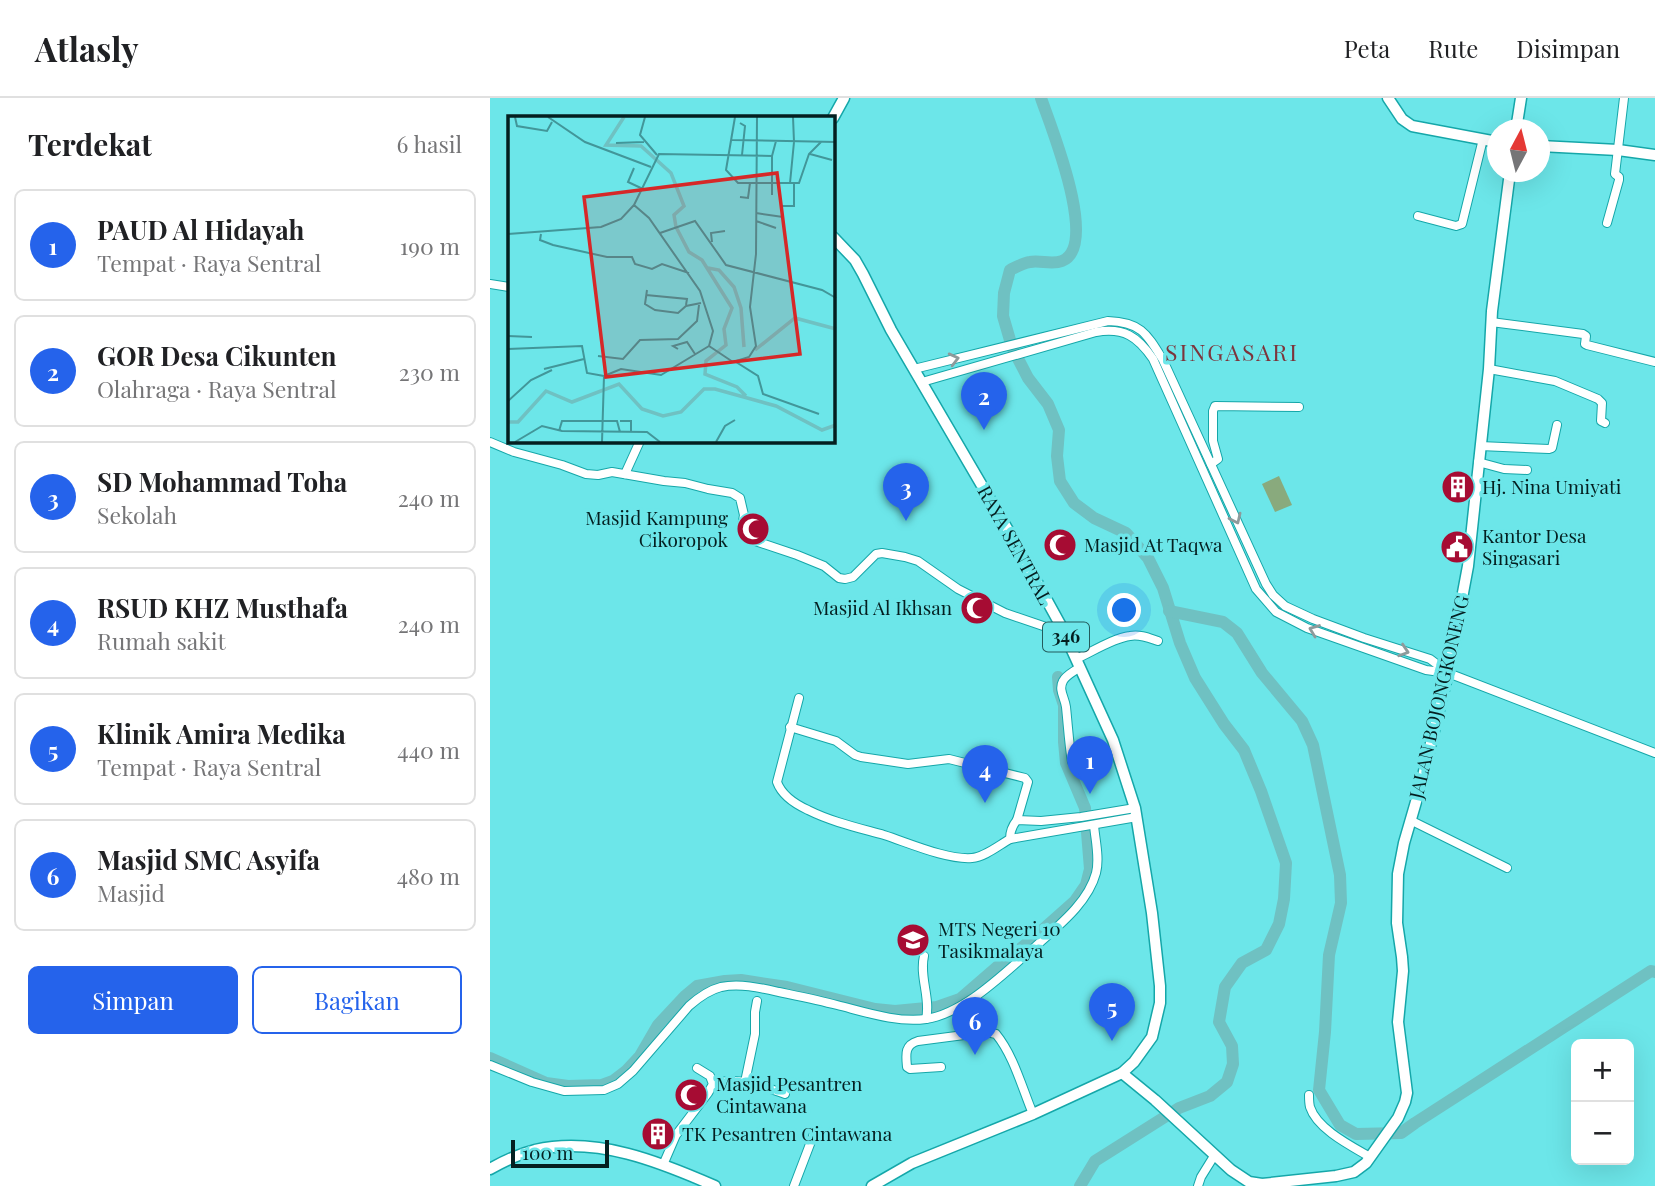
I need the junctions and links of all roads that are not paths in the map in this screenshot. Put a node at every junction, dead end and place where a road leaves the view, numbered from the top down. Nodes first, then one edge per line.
1 (844, 98) edge
2 (1388, 98) edge
3 (1521, 98) edge
4 (1624, 98) edge
5 (834, 116) edge
6 (1518, 119) edge
7 (1483, 139) junction
8 (1487, 140) edge
9 (1550, 147) edge
10 (1618, 150) junction
11 (1655, 155) edge
12 (1509, 182) edge
13 (1418, 216) dead end
14 (1606, 223) dead end
15 (835, 239) edge
16 (490, 284) edge
17 (508, 287) edge
18 (1491, 322) junction
19 (1017, 348) junction
20 (1655, 362) edge
21 (914, 369) junction
22 (1489, 369) junction
23 (922, 382) junction
24 (1174, 394) junction
25 (1299, 407) dead end
26 (1605, 423) dead end
27 (1558, 425) dead end
28 (490, 442) edge
29 (639, 443) edge
30 (1480, 446) junction
31 (1478, 462) junction
32 (1211, 464) junction
33 (1527, 470) dead end
34 (625, 474) junction
35 (1224, 494) junction
36 (1214, 497) junction
37 (1060, 626) junction
38 (1364, 638) junction
39 (1158, 641) dead end
40 (1360, 648) junction
41 (1078, 663) junction
42 (1448, 673) junction
43 (799, 698) dead end
44 (790, 727) junction
45 (1655, 753) edge
46 (1072, 762) dead end
47 (1136, 813) junction
48 (1017, 820) junction
49 (1410, 820) junction
50 (1041, 821) junction
51 (1089, 825) junction
52 (1042, 834) junction
53 (1010, 839) junction
54 (1507, 868) dead end
55 (924, 956) dead end
56 (757, 1000) dead end
57 (927, 1011) junction
58 (490, 1065) edge
59 (941, 1067) dead end
60 (697, 1068) dead end
61 (1122, 1073) junction
62 (745, 1082) junction
63 (712, 1084) junction
64 (785, 1094) dead end
65 (1309, 1095) dead end
66 (1033, 1114) junction
67 (815, 1131) dead end
68 (1372, 1154) junction
69 (1214, 1156) junction
70 (663, 1164) junction
71 (490, 1169) edge
72 (1273, 1185) edge
73 (715, 1186) edge
74 (794, 1186) edge
75 (872, 1186) edge
76 (1198, 1186) edge

1 - 5 main road
2 - 7 main road
3 - 6 main road
4 - 10 street
7 - 8 main road
7 - 13 street
9 - 10 main road
10 - 11 main road
10 - 14 street
12 - 18 main road, JALAN BOJONGKONENG
15 - 21 main road, RAYA SENTRAL / 346
16 - 17 street
18 - 20 street
18 - 22 main road, JALAN BOJONGKONENG
21 -> 19 street
19 - 23 street
19 - 24 street
19 - 24 street
21 - 23 main road, RAYA SENTRAL / 346
22 - 26 street
22 - 30 main road, JALAN BOJONGKONENG
23 - 37 main road, RAYA SENTRAL / 346
24 - 32 street
24 - 36 street
25 - 32 street
27 - 30 street
28 - 34 street
29 - 34 street
30 - 31 main road, JALAN BOJONGKONENG
31 - 33 street
31 - 42 main road, JALAN BOJONGKONENG
32 - 35 street
34 - 37 street
35 - 36 street
35 -> 38 street
40 -> 36 street
37 - 41 main road, RAYA SENTRAL / 346
38 - 40 street
38 -> 42 street
39 - 41 street
40 - 42 street
41 - 46 street
41 - 47 main road, RAYA SENTRAL / 346
42 - 45 street
42 - 49 main road, JALAN BOJONGKONENG
43 - 44 street
44 - 48 street
44 - 53 street
47 - 50 street
47 - 51 street
47 - 61 main road, RAYA SENTRAL / 346
48 - 50 street
48 - 53 street
49 - 54 street
49 - 68 main road, JALAN BOJONGKONENG
50 - 52 street
51 - 52 street
51 - 57 street
52 - 53 street
55 - 57 street
56 - 62 street
57 - 58 street
59 - 66 street
60 - 63 street
61 - 66 main road, 346
61 - 69 main road
62 - 63 street
62 - 64 street
63 - 70 street
65 - 68 street
66 - 75 main road, 346
67 - 74 street
68 - 72 main road
69 - 72 main road
69 - 76 street
70 - 71 main road
70 - 73 main road

